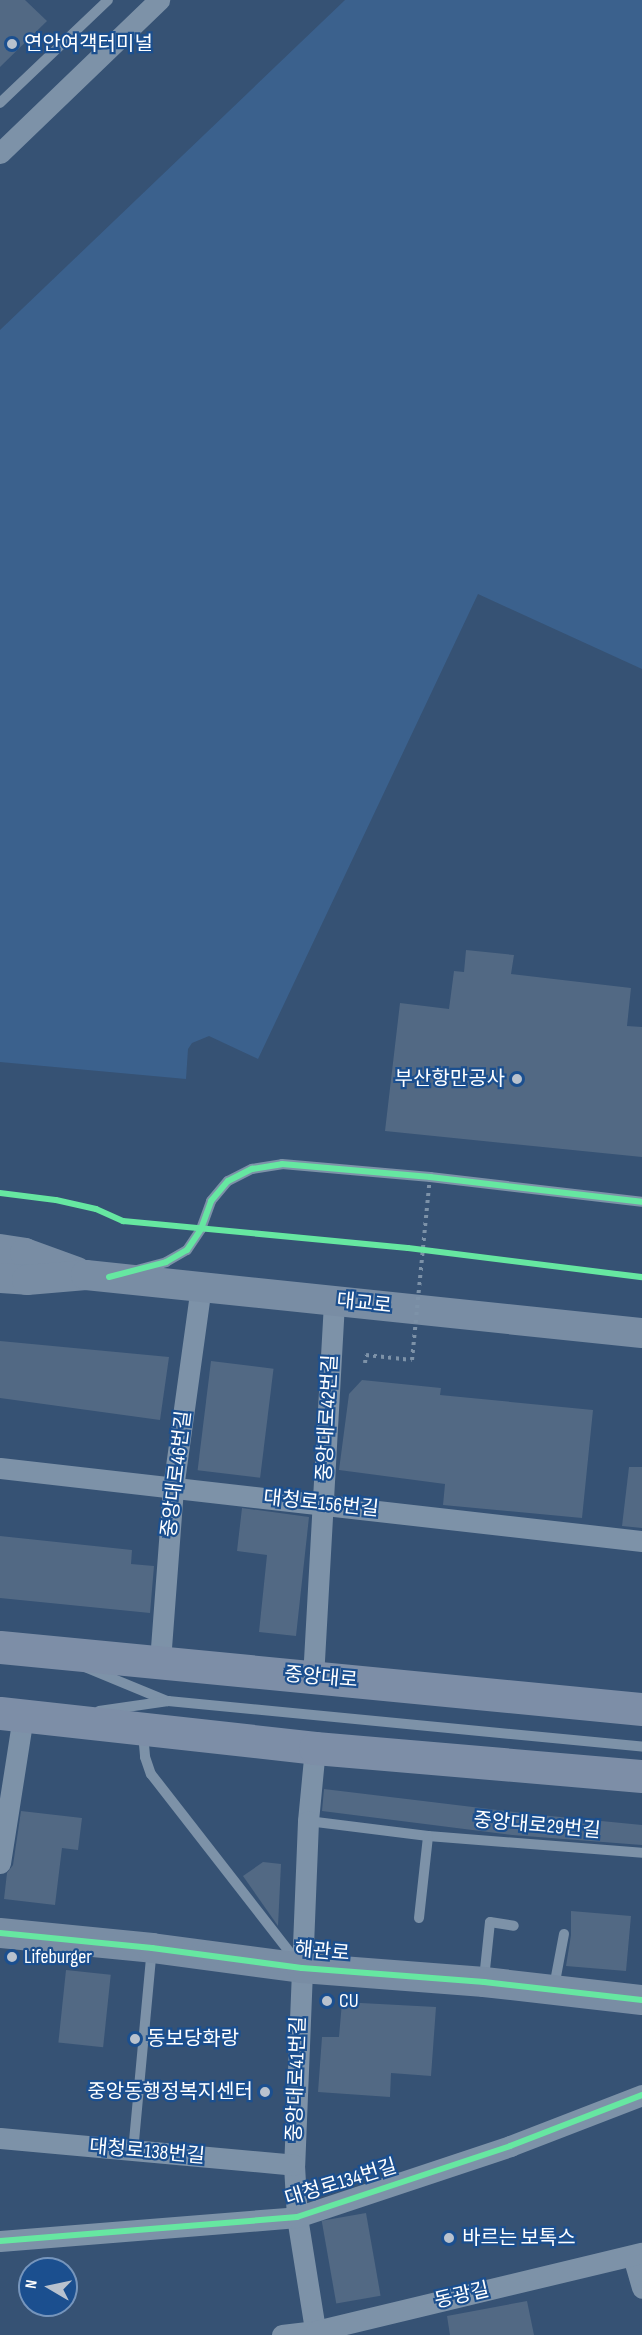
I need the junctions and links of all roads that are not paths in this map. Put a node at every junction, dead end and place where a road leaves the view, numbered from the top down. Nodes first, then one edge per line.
1 (108, 0) edge
2 (159, 0) edge
3 (0, 103) edge
4 (0, 153) edge
5 (642, 1202) edge
6 (8, 1247) edge
7 (97, 1276) junction
8 (0, 1278) edge
9 (201, 1287) junction
10 (334, 1301) junction
11 (639, 1332) edge
12 (0, 1468) edge
13 (174, 1488) junction
14 (323, 1504) junction
15 (642, 1541) edge
16 (0, 1647) edge
17 (47, 1652) junction
18 (160, 1661) junction
19 (313, 1678) junction
20 (168, 1701) junction
21 (642, 1709) edge
22 (24, 1716) edge
23 (142, 1730) junction
24 (642, 1747) edge
25 (315, 1748) junction
26 (642, 1776) edge
27 (308, 1821) junction
28 (2, 1833) edge
29 (428, 1836) junction
30 (642, 1853) edge
31 (0, 1863) edge
32 (419, 1918) dead end
33 (514, 1926) dead end
34 (0, 1933) edge
35 (564, 1934) dead end
36 (152, 1948) junction
37 (302, 1968) junction
38 (484, 1982) junction
39 (553, 1990) junction
40 (642, 2000) edge
41 (642, 2095) edge
42 (0, 2138) edge
43 (133, 2152) junction
44 (294, 2166) junction
45 (297, 2217) junction
46 (0, 2241) edge
47 (638, 2254) edge
48 (642, 2288) edge
49 (316, 2333) edge
50 (282, 2335) edge

1 - 3 lane
2 - 4 street
5 - 7 lane
6 - 7 main road, 대교로
7 - 8 main road, 대교로
7 - 9 main road, 대교로
9 - 10 main road, 대교로
9 - 13 street, 중앙대로46번길
10 - 11 main road, 대교로
10 - 14 street, 중앙대로42번길
12 - 13 street, 대청로156번길
13 - 14 street, 대청로156번길
13 - 18 street, 중앙대로46번길
14 - 15 street, 대청로156번길
14 - 19 street, 중앙대로42번길
16 - 17 main road, 중앙대로
17 - 18 main road, 중앙대로
17 - 20 lane
18 - 19 main road, 중앙대로
19 - 21 main road, 중앙대로
20 - 22 lane
20 - 24 lane
22 - 23 main road
22 - 28 street
23 - 25 main road
23 - 37 lane
25 - 26 main road
25 - 27 street, 중앙대로41번길
27 - 29 lane
27 - 37 street, 중앙대로41번길
28 - 31 street
29 - 30 lane, 중앙대로29번길
29 - 32 lane
33 - 38 lane
34 - 36 main road, 해관로
35 - 39 lane
36 - 37 main road, 해관로
36 - 43 lane
37 - 38 main road, 해관로
37 - 44 street, 중앙대로41번길
38 - 39 main road, 해관로
39 - 40 main road, 해관로
41 - 45 street, 대청로134번길
42 - 43 street, 대청로138번길
43 - 44 street, 대청로138번길
44 - 45 street, 중앙대로41번길
45 - 46 street, 대청로134번길
45 - 49 street, 중앙대로41번길
47 - 48 street
47 - 49 street, 동광길
49 - 50 street, 동광길

